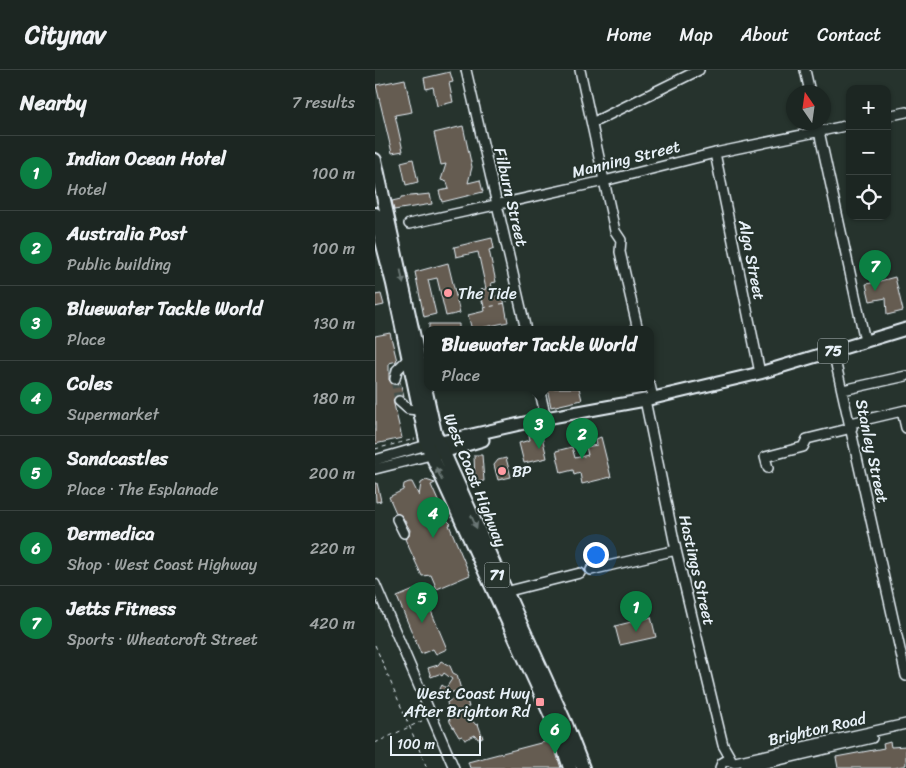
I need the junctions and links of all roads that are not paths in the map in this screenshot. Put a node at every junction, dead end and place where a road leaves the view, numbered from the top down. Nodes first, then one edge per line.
1 (466, 70) edge
2 (580, 70) edge
3 (699, 70) edge
4 (805, 70) edge
5 (808, 85) edge
6 (906, 112) edge
7 (891, 115) edge
8 (592, 123) junction
9 (846, 126) edge
10 (819, 132) junction
11 (715, 153) junction
12 (375, 160) edge
13 (604, 180) junction
14 (497, 205) junction
15 (375, 214) edge
16 (409, 224) dead end
17 (382, 232) edge
18 (525, 326) edge
19 (637, 326) edge
20 (906, 329) edge
21 (865, 341) junction
22 (833, 351) junction
23 (408, 359) junction
24 (760, 373) junction
25 (906, 376) edge
26 (395, 379) tunnel mouth
27 (843, 390) junction
28 (540, 391) edge
29 (650, 391) edge
30 (649, 399) junction
31 (399, 401) dead end
32 (418, 410) junction
33 (904, 410) edge
34 (546, 418) junction
35 (851, 425) junction
36 (906, 428) edge
37 (432, 446) junction
38 (375, 460) edge
39 (767, 468) dead end
40 (375, 469) edge
41 (397, 519) dead end
42 (404, 534) dead end
43 (676, 550) junction
44 (591, 570) dead end
45 (580, 573) dead end
46 (375, 584) edge
47 (505, 592) junction
48 (906, 673) edge
49 (906, 724) edge
50 (906, 730) edge
51 (723, 745) junction
52 (735, 764) edge
53 (719, 767) edge
54 (454, 768) edge
55 (570, 768) edge
56 (583, 768) edge
57 (745, 768) edge

1 - 14 street, Filburn Street
2 - 8 street
3 - 8 street
4 - 5 street
6 - 7 street
8 - 13 street
9 - 10 street, Manning Street
10 - 11 street, Manning Street
10 - 21 street
11 - 13 street, Manning Street
11 - 24 street, Alga Street
12 - 17 highway, West Coast Highway / 71
13 - 14 street, Manning Street
13 - 19 street
14 - 16 street, Manning Street
14 - 18 street, Filburn Street
15 - 17 highway, West Coast Highway / 71
17 - 23 highway, West Coast Highway / 71
17 -> 37 highway, West Coast Highway / 71
20 - 21 main road, 75
21 - 22 main road, 75
22 - 24 main road, 75
22 - 27 street, Stanley Street
23 - 26 street
23 - 32 highway, West Coast Highway / 71
24 - 30 main road, 75
25 - 27 street
27 - 35 street, Stanley Street
28 - 34 street
29 - 30 street, Hastings Street
30 - 34 main road, 75
30 - 43 street, Hastings Street
31 - 32 street
32 - 37 highway, West Coast Highway / 71
33 - 35 street
33 - 36 street
34 - 37 main road, 75
35 - 39 street
35 - 48 street, Stanley Street
37 - 38 street
37 - 40 street
37 -> 47 highway, West Coast Highway / 71
55 -> 37 highway, West Coast Highway / 71
41 - 42 street
43 - 44 street
43 - 51 street, Hastings Street
45 - 47 street
46 - 54 street
47 - 56 highway, West Coast Highway / 71
49 - 52 street, Brighton Road
50 - 57 street, Brighton Road
51 - 52 street, Hastings Street
51 - 53 street, Hastings Street
52 - 53 street, Brighton Road

